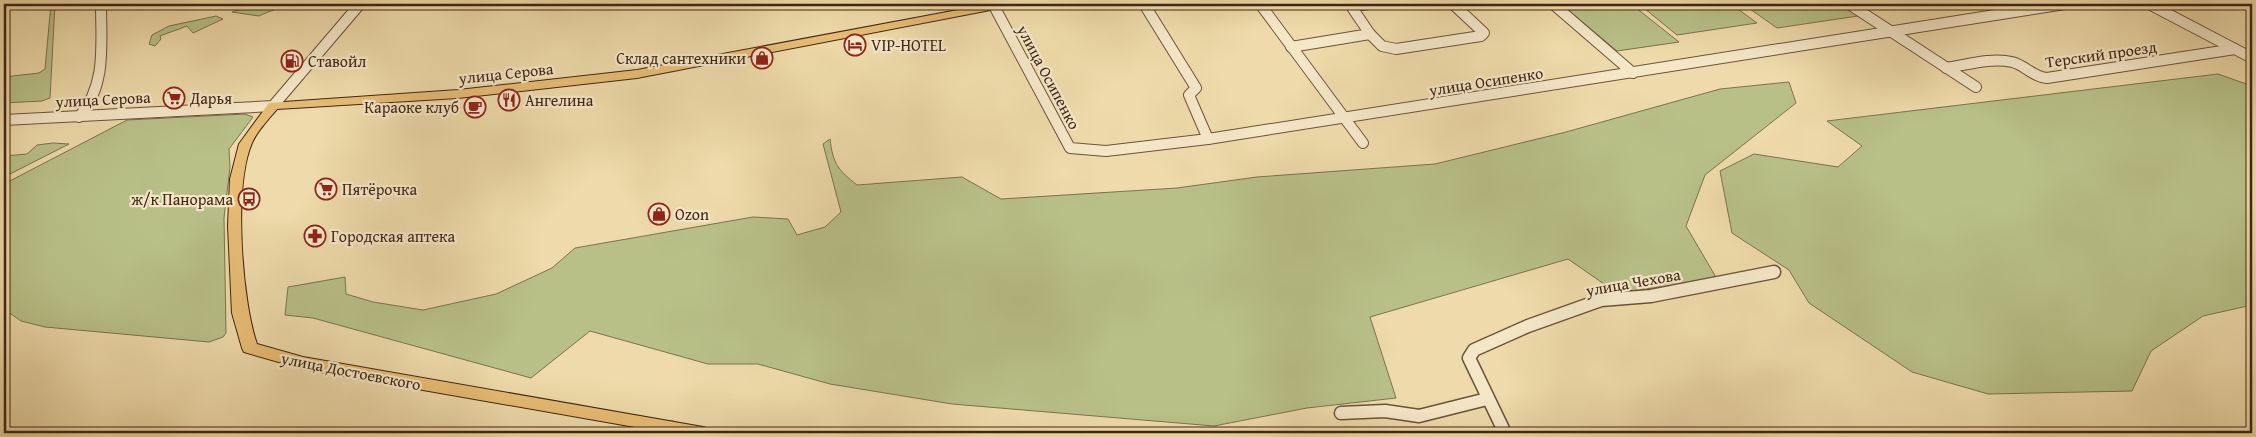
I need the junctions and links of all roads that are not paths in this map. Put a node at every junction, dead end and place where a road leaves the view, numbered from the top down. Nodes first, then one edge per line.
1 (101, 4) edge
2 (360, 4) edge
3 (1144, 4) edge
4 (1260, 4) edge
5 (1368, 4) edge
6 (1453, 4) edge
7 (1552, 4) edge
8 (1849, 4) edge
9 (2065, 4) edge
10 (2149, 4) edge
11 (1000, 5) edge
12 (1890, 31) junction
13 (1370, 34) junction
14 (1291, 47) junction
15 (2235, 49) junction
16 (2252, 58) edge
17 (1946, 68) junction
18 (1633, 73) junction
19 (1976, 87) dead end
20 (273, 106) junction
21 (79, 117) junction
22 (1343, 119) junction
23 (4, 120) edge
24 (1208, 139) junction
25 (1363, 143) dead end
26 (1774, 272) dead end
27 (1487, 399) junction
28 (1341, 413) dead end
29 (672, 428) junction
30 (656, 433) edge
31 (704, 433) edge
32 (1505, 433) edge

1 - 21 street
2 - 20 street
3 - 24 street
4 - 14 street
5 - 13 street
6 - 13 street
7 - 18 street
8 - 12 street
9 - 12 street, улица Осипенко
10 - 15 street
11 - 20 main road, улица Серова
11 - 24 street, улица Осипенко
12 - 17 street
12 - 18 street, улица Осипенко
13 - 14 street
14 - 22 street
15 - 16 street
15 - 17 street, Терский проезд
17 - 19 street
18 - 22 street, улица Осипенко
20 - 21 street, улица Серова
20 - 29 main road, улица Достоевского
21 - 23 street, улица Серова
22 - 24 street, улица Осипенко
22 - 25 street
26 - 27 street, улица Чехова
27 - 28 street
27 - 32 street
29 - 30 street
29 - 31 main road, улица Достоевского

